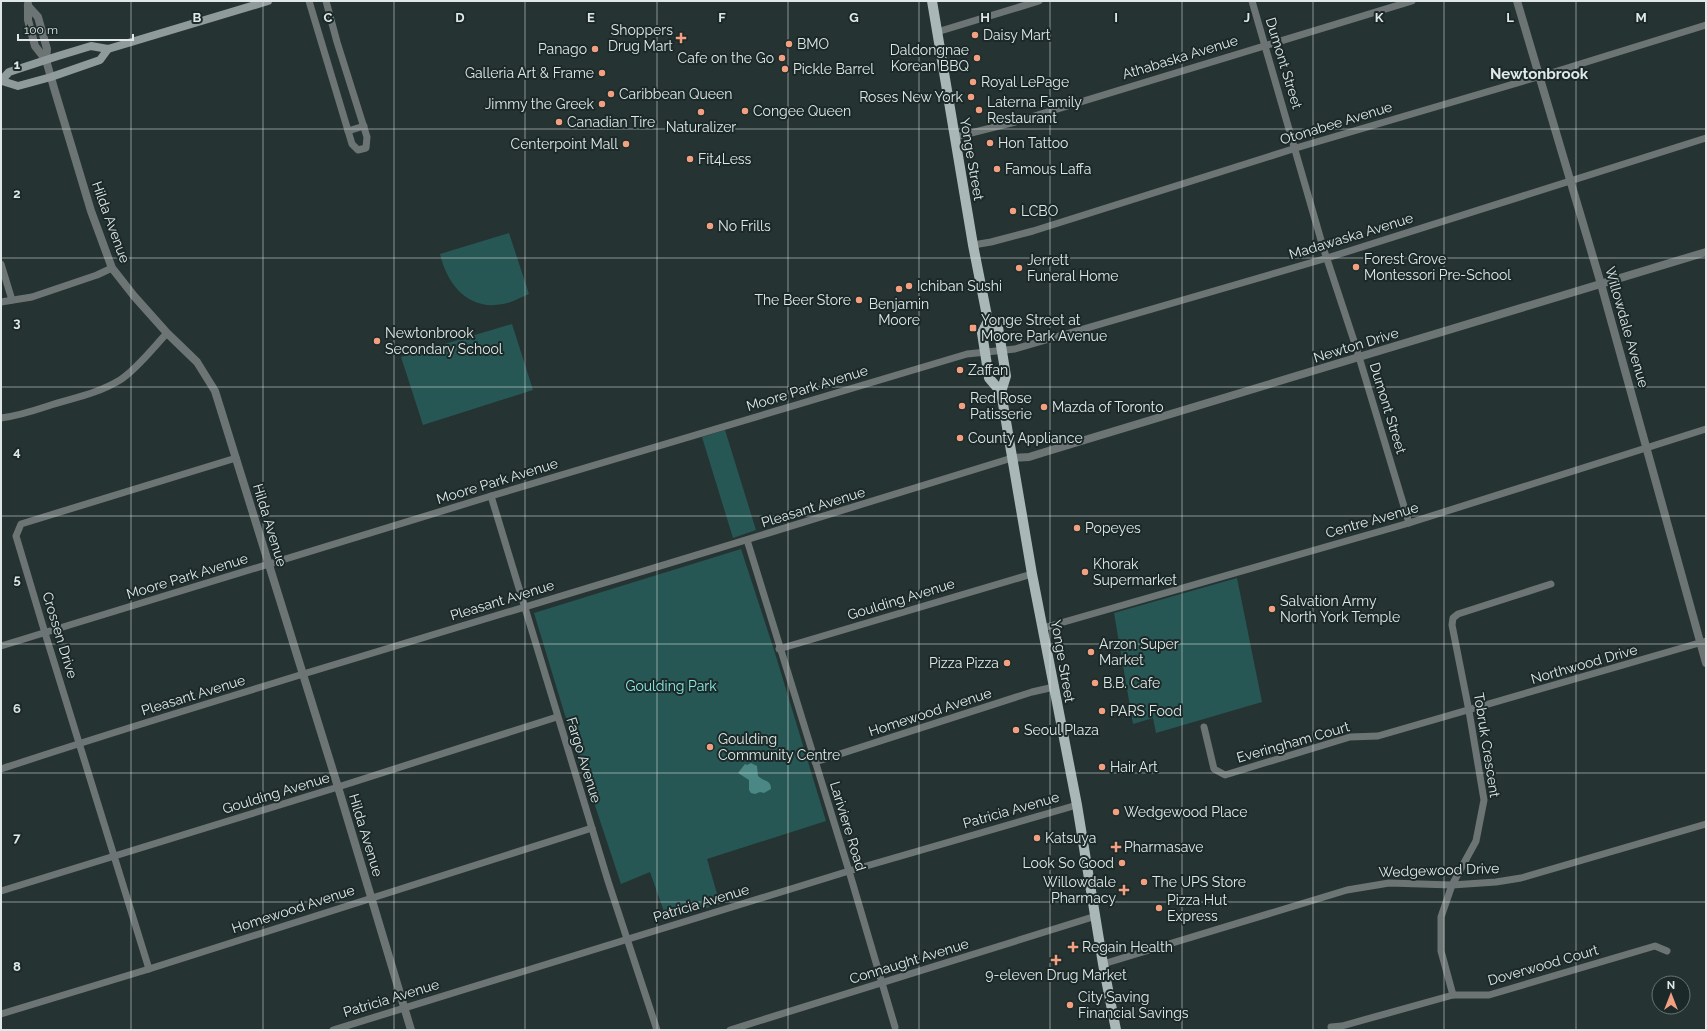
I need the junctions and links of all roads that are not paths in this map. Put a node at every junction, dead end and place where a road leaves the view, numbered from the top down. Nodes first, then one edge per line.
1 (268, 1) edge
2 (309, 1) edge
3 (326, 1) edge
4 (932, 1) edge
5 (1039, 1) edge
6 (1252, 1) edge
7 (1412, 1) edge
8 (1516, 1) edge
9 (28, 4) edge
10 (1706, 25) edge
11 (937, 32) junction
12 (1265, 45) junction
13 (108, 49) junction
14 (46, 60) junction
15 (1539, 76) junction
16 (51, 77) junction
17 (2, 81) edge
18 (364, 126) junction
19 (348, 130) junction
20 (955, 137) junction
21 (1706, 138) edge
22 (1296, 148) junction
23 (1571, 180) junction
24 (973, 245) junction
25 (1706, 252) edge
26 (1327, 258) junction
27 (1, 264) edge
28 (112, 268) junction
29 (1602, 284) junction
30 (12, 300) junction
31 (1, 302) edge
32 (988, 321) junction
33 (167, 333) junction
34 (1002, 351) junction
35 (985, 353) junction
36 (1359, 357) junction
37 (1001, 392) junction
38 (1, 418) edge
39 (1706, 429) edge
40 (1646, 447) junction
41 (236, 458) junction
42 (1012, 458) junction
43 (491, 496) junction
44 (1409, 523) junction
45 (747, 540) junction
46 (268, 565) junction
47 (1032, 574) junction
48 (1551, 584) dead end
49 (524, 606) junction
50 (1043, 628) junction
51 (45, 633) junction
52 (1703, 642) edge
53 (1, 646) edge
54 (779, 649) junction
55 (1706, 663) edge
56 (303, 675) junction
57 (1054, 687) junction
58 (1469, 710) junction
59 (557, 717) junction
60 (1204, 727) dead end
61 (79, 743) junction
62 (815, 762) junction
63 (1, 769) edge
64 (338, 788) junction
65 (1077, 804) junction
66 (1706, 824) edge
67 (592, 828) junction
68 (113, 856) junction
69 (849, 871) junction
70 (1452, 885) junction
71 (1, 891) edge
72 (372, 898) junction
73 (1096, 916) junction
74 (627, 939) junction
75 (1667, 951) dead end
76 (1103, 964) junction
77 (149, 969) junction
78 (882, 983) junction
79 (1453, 994) junction
80 (404, 1008) junction
81 (1, 1014) edge
82 (895, 1027) dead end
83 (1330, 1027) dead end
84 (333, 1030) edge
85 (411, 1030) edge
86 (657, 1030) edge
87 (730, 1030) edge
88 (1116, 1030) edge

1 - 13 main road
2 - 19 street
3 - 18 street
4 - 11 main road, Yonge Street
5 - 11 street
6 - 12 street, Dumont Street
7 - 12 street, Athabaska Avenue
8 - 15 street, Willowdale Avenue
9 - 14 street, Hilda Avenue
10 - 15 street, Otonabee Avenue
11 - 20 main road, Yonge Street
12 - 20 street, Athabaska Avenue
12 - 22 street, Dumont Street
13 - 14 main road
13 - 16 main road
14 - 16 street, Hilda Avenue
14 - 17 main road
15 - 22 street, Otonabee Avenue
15 - 23 street, Willowdale Avenue
16 - 17 main road
16 - 28 street, Hilda Avenue
18 - 19 street
18 - 19 street
20 - 24 main road, Yonge Street
21 - 23 street, Madawaska Avenue
22 - 24 street, Otonabee Avenue
22 - 26 street, Dumont Street
23 - 26 street, Madawaska Avenue
23 - 29 street, Willowdale Avenue
24 - 32 main road, Yonge Street
25 - 29 street, Newton Drive
26 - 34 street, Madawaska Avenue
26 - 36 street, Dumont Street
27 - 30 street
28 - 30 street
28 - 33 street, Hilda Avenue
29 - 36 street, Newton Drive
29 - 40 street, Willowdale Avenue
30 - 31 street
32 - 34 main road, Yonge Street
32 - 35 main road, Yonge Street
33 - 38 street
33 - 41 street, Hilda Avenue
34 - 35 street, Moore Park Avenue
34 - 37 main road, Yonge Street
35 - 37 main road, Yonge Street
35 - 43 street, Moore Park Avenue
36 - 42 street, Newton Drive
36 - 44 street, Dumont Street
37 - 42 main road, Yonge Street
39 - 40 street, Centre Avenue
40 - 44 street, Centre Avenue
40 - 52 street, Willowdale Avenue
41 - 46 street, Hilda Avenue
41 - 51 street, Crossen Drive
42 - 45 street, Pleasant Avenue
42 - 47 main road, Yonge Street
43 - 46 street, Moore Park Avenue
43 - 49 street, Fargo Avenue
44 - 50 street, Centre Avenue
45 - 49 street, Pleasant Avenue
45 - 54 street, Lariviere Road
46 - 51 street, Moore Park Avenue
46 - 56 street, Hilda Avenue
47 - 50 main road, Yonge Street
47 - 54 street, Goulding Avenue
48 - 58 street, Tobruk Crescent
49 - 56 street, Pleasant Avenue
49 - 59 street, Fargo Avenue
50 - 57 main road, Yonge Street
51 - 53 street, Moore Park Avenue
51 - 61 street, Crossen Drive
52 - 55 street, Willowdale Avenue
52 - 58 street, Northwood Drive
54 - 62 street, Lariviere Road
56 - 61 street, Pleasant Avenue
56 - 64 street, Hilda Avenue
57 - 62 street, Homewood Avenue
57 - 65 main road, Yonge Street
58 - 60 street, Everingham Court
58 - 70 street, Tobruk Crescent
59 - 64 street, Goulding Avenue
59 - 67 street, Fargo Avenue
61 - 63 street, Pleasant Avenue
61 - 68 street, Crossen Drive
62 - 69 street, Lariviere Road
64 - 68 street, Goulding Avenue
64 - 72 street, Hilda Avenue
65 - 69 street, Patricia Avenue
65 - 73 main road, Yonge Street
66 - 70 street, Wedgewood Drive
67 - 72 street, Homewood Avenue
67 - 74 street, Fargo Avenue
68 - 71 street, Goulding Avenue
68 - 77 street, Crossen Drive
69 - 74 street, Patricia Avenue
69 - 78 street, Lariviere Road
70 - 76 street, Wedgewood Drive
70 - 79 street, Tobruk Crescent
72 - 77 street, Homewood Avenue
72 - 80 street, Hilda Avenue
73 - 76 main road, Yonge Street
73 - 78 street, Connaught Avenue
74 - 80 street, Patricia Avenue
74 - 86 street, Fargo Avenue
75 - 79 street, Doverwood Court
76 - 88 main road, Yonge Street
77 - 81 street, Homewood Avenue
78 - 82 street, Lariviere Road
78 - 87 street, Connaught Avenue
79 - 83 street, Doverwood Court
80 - 84 street, Patricia Avenue
80 - 85 street, Hilda Avenue

